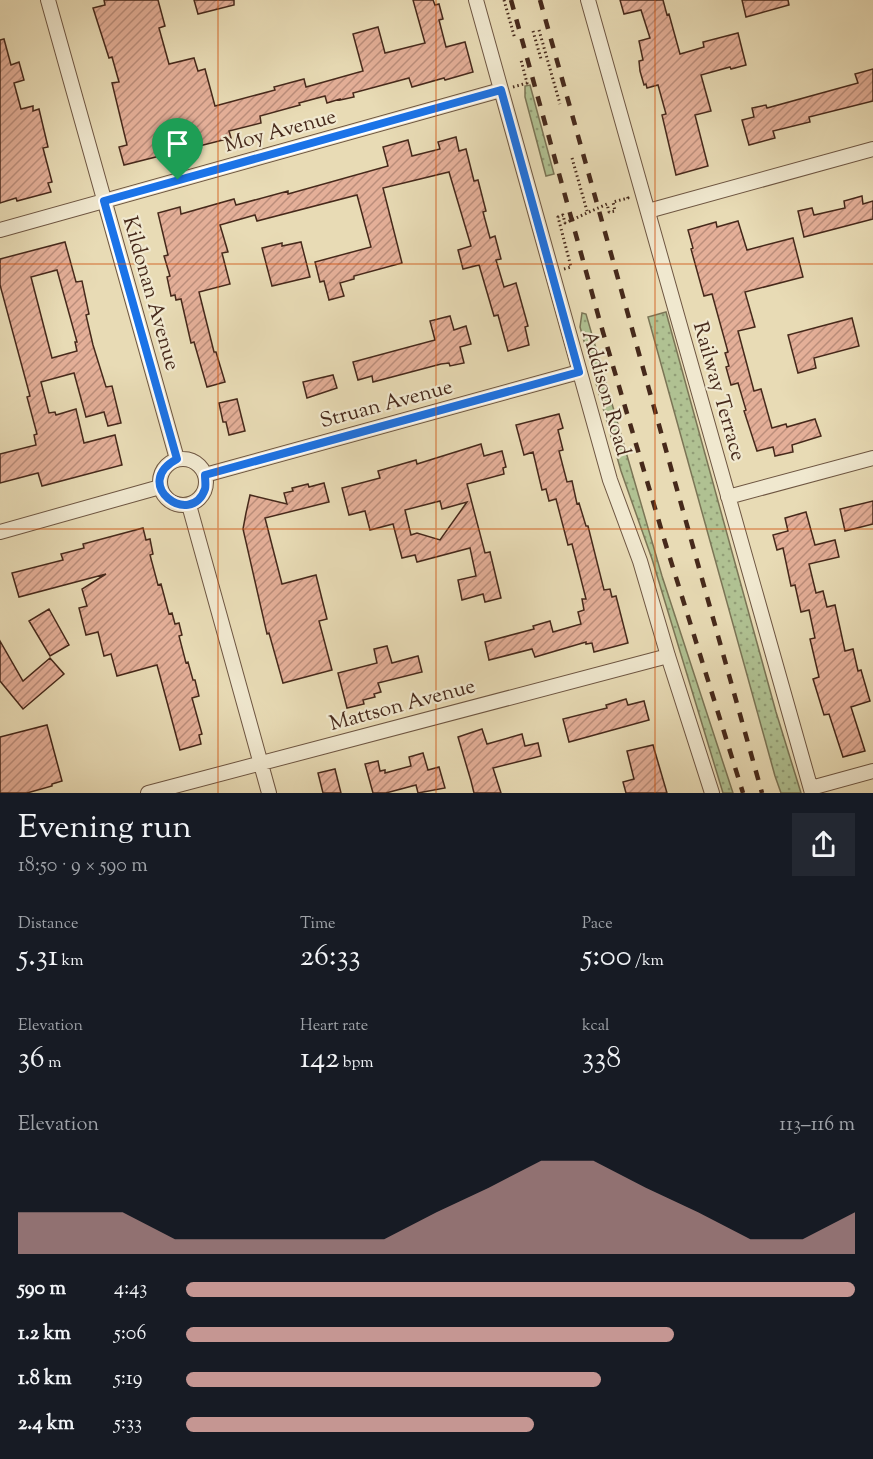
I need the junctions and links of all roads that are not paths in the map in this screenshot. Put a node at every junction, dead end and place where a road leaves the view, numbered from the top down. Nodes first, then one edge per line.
1 (48, 0) edge
2 (476, 0) edge
3 (588, 0) edge
4 (501, 90) junction
5 (873, 149) edge
6 (104, 201) junction
7 (648, 211) junction
8 (0, 230) edge
9 (579, 372) junction
10 (873, 458) edge
11 (177, 459) junction
12 (205, 475) junction
13 (160, 487) junction
14 (728, 497) junction
15 (189, 505) junction
16 (0, 532) edge
17 (668, 656) junction
18 (261, 763) junction
19 (873, 771) edge
20 (812, 791) edge
21 (148, 793) edge
22 (269, 793) edge
23 (712, 793) edge

1 - 6 street, Kildonan Avenue
2 - 4 street, Addison Road
3 - 7 street, Railway Terrace
4 - 6 street, Moy Avenue
4 - 9 street, Addison Road
5 - 7 street
6 - 8 street, Moy Avenue
6 - 11 street, Kildonan Avenue
7 - 14 street, Railway Terrace
9 - 12 street, Struan Avenue
9 - 17 street, Addison Road
10 - 14 street
11 - 12 street
11 - 13 street
12 - 15 street
13 - 15 street
13 - 16 street
14 - 20 street, Railway Terrace
15 - 18 street
17 - 18 street, Mattson Avenue
17 - 23 street, Addison Road
18 - 21 street, Mattson Avenue
18 - 22 street
19 - 20 street

